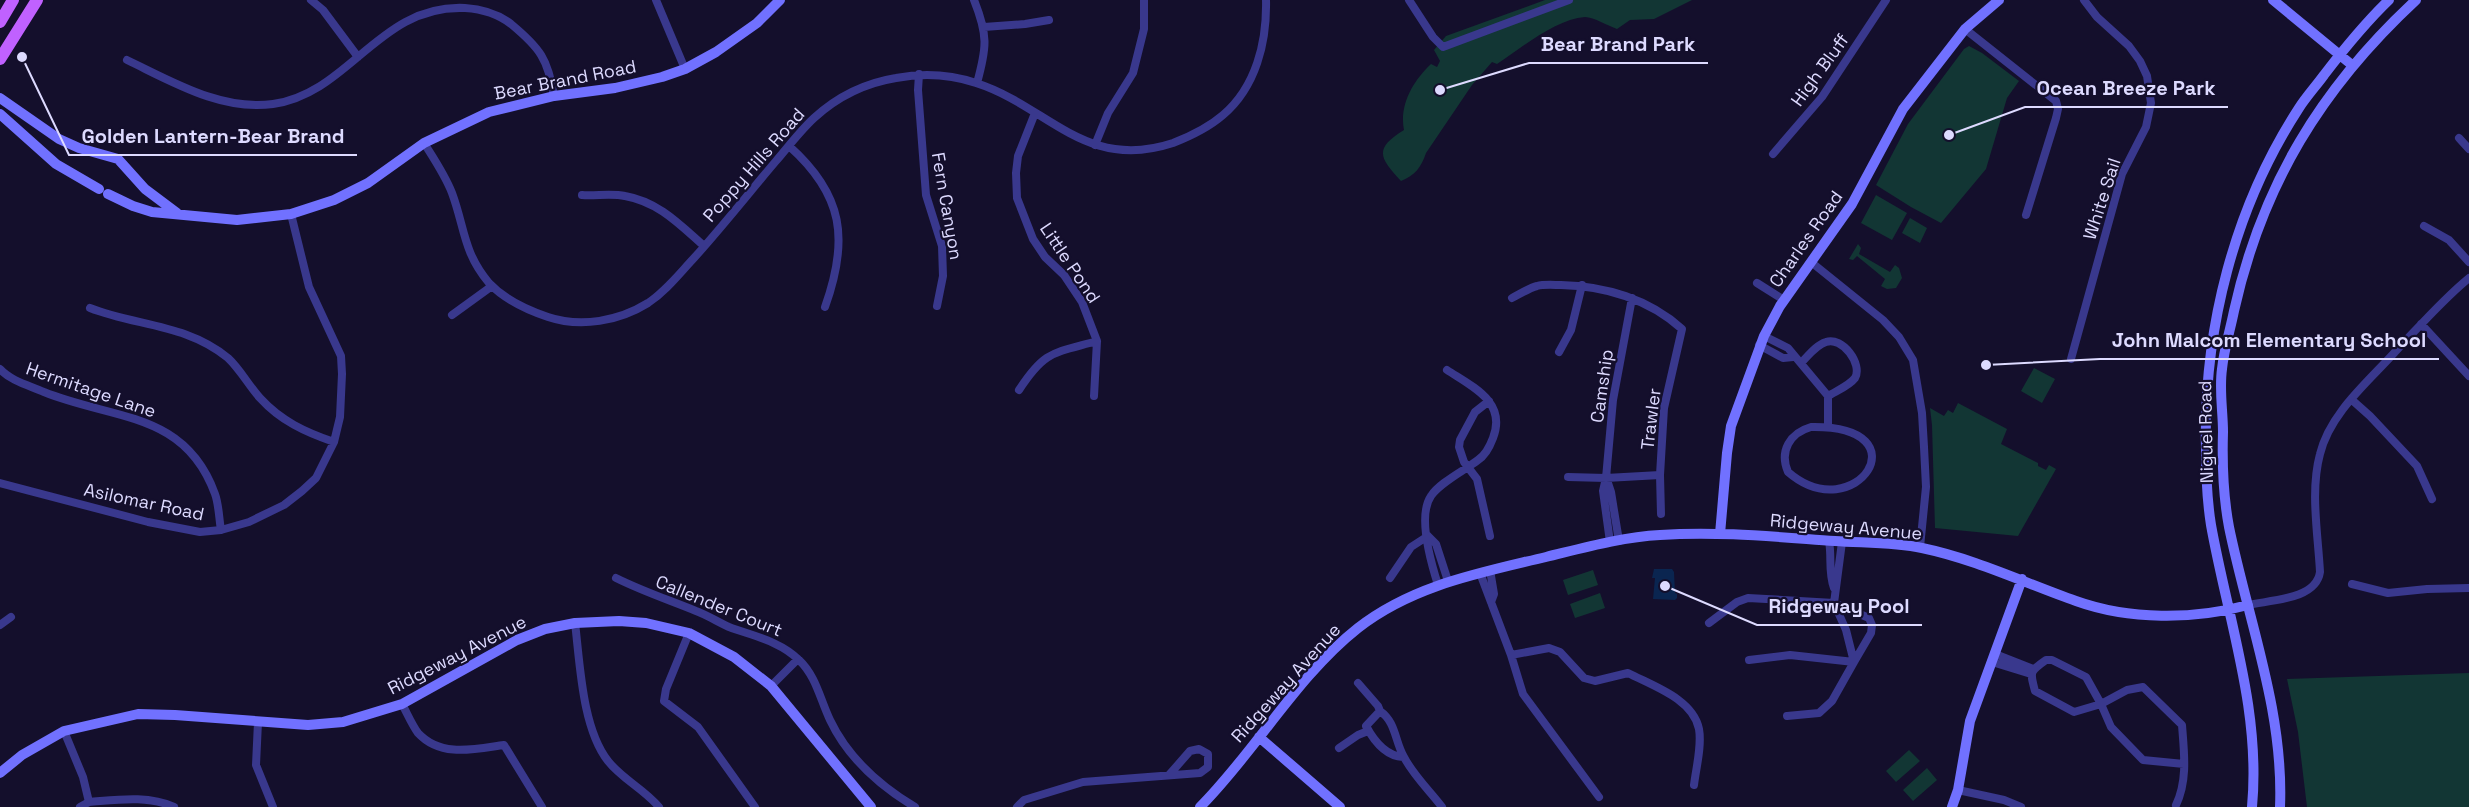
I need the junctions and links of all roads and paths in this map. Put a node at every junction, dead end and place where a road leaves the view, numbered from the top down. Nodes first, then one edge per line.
1 (13, 0) edge
2 (37, 0) edge
3 (311, 0) edge
4 (656, 0) edge
5 (780, 0) edge
6 (974, 0) edge
7 (1144, 0) edge
8 (1266, 0) edge
9 (1409, 0) edge
10 (1569, 0) edge
11 (1886, 0) edge
12 (1999, 0) edge
13 (2084, 0) edge
14 (2273, 0) edge
15 (2389, 0) edge
16 (2416, 0) edge
17 (455, 4) edge
18 (1049, 20) dead end
19 (0, 22) edge
20 (984, 27) junction
21 (1965, 29) junction
22 (2340, 54) junction
23 (358, 57) junction
24 (0, 59) edge
25 (127, 60) dead end
26 (2352, 65) junction
27 (685, 69) junction
28 (919, 74) junction
29 (977, 83) junction
30 (554, 96) junction
31 (0, 98) edge
32 (1035, 113) junction
33 (0, 114) edge
34 (2458, 138) dead end
35 (424, 143) junction
36 (1095, 145) junction
37 (789, 146) junction
38 (2469, 149) edge
39 (1773, 154) dead end
40 (582, 195) dead end
41 (178, 213) junction
42 (291, 214) junction
43 (2026, 215) dead end
44 (2424, 226) dead end
45 (704, 246) junction
46 (2469, 262) edge
47 (1816, 265) junction
48 (2469, 278) edge
49 (1760, 281) dead end
50 (1582, 285) junction
51 (492, 286) junction
52 (1512, 298) dead end
53 (1632, 298) junction
54 (1786, 298) junction
55 (937, 306) dead end
56 (825, 307) dead end
57 (90, 308) dead end
58 (452, 315) dead end
59 (2421, 324) junction
60 (1761, 340) junction
61 (1097, 341) junction
62 (1559, 352) dead end
63 (2071, 359) dead end
64 (1801, 363) junction
65 (0, 369) edge
66 (1447, 370) dead end
67 (2469, 376) edge
68 (1019, 390) dead end
69 (1094, 396) dead end
70 (1828, 396) junction
71 (2352, 400) junction
72 (1489, 401) junction
73 (1828, 427) junction
74 (334, 442) junction
75 (1468, 466) junction
76 (1660, 476) junction
77 (1568, 477) dead end
78 (1606, 478) junction
79 (0, 483) edge
80 (2432, 499) dead end
81 (1661, 514) dead end
82 (221, 530) junction
83 (1720, 534) junction
84 (1428, 536) junction
85 (1490, 536) dead end
86 (1615, 541) junction
87 (1829, 541) junction
88 (1842, 542) junction
89 (1920, 547) junction
90 (1485, 572) junction
91 (616, 578) dead end
92 (1390, 578) dead end
93 (2022, 579) junction
94 (1443, 583) junction
95 (2352, 584) dead end
96 (2469, 588) edge
97 (1834, 589) junction
98 (1834, 603) junction
99 (2248, 605) junction
100 (2230, 610) junction
101 (10, 617) dead end
102 (574, 622) junction
103 (1709, 623) dead end
104 (0, 625) edge
105 (689, 633) junction
106 (1511, 655) junction
107 (1993, 658) junction
108 (798, 659) junction
109 (1749, 660) dead end
110 (1854, 662) junction
111 (2032, 672) junction
112 (1358, 682) dead end
113 (771, 686) junction
114 (402, 704) junction
115 (2101, 704) junction
116 (1380, 711) junction
117 (1787, 716) dead end
118 (258, 722) junction
119 (64, 731) junction
120 (1368, 731) junction
121 (1259, 737) junction
122 (1339, 748) dead end
123 (1403, 757) junction
124 (2184, 764) junction
125 (0, 773) edge
126 (1169, 775) junction
127 (1694, 785) dead end
128 (1958, 790) junction
129 (1599, 797) dead end
130 (89, 802) junction
131 (2176, 805) dead end
132 (80, 807) edge
133 (174, 807) edge
134 (273, 807) edge
135 (542, 807) edge
136 (659, 807) edge
137 (755, 807) edge
138 (871, 807) edge
139 (915, 807) edge
140 (1017, 807) edge
141 (1200, 807) edge
142 (1340, 807) edge
143 (1442, 807) edge
144 (1952, 807) edge
145 (2021, 807) edge
146 (2252, 807) edge
147 (2280, 807) edge

1 - 19 main road
2 - 24 main road
3 - 23 street
4 - 27 street
5 - 27 street, Bear Brand Road
6 - 20 street
7 - 36 street
8 - 36 street, Poppy Hills Road
9 - 10 street
11 - 39 street, High Bluff
12 - 21 street, Charles Road
13 - 63 street, White Sail
14 - 22 street
15 - 22 street, Niguel Road
16 - 26 street, Niguel Road
17 - 23 street
17 - 30 street
18 - 20 street
20 - 29 street
21 - 43 street
21 - 47 street, Charles Road
22 - 26 street
22 - 100 street, Niguel Road
23 - 25 street
26 - 99 street, Niguel Road
27 - 30 street, Bear Brand Road
28 - 29 street, Poppy Hills Road
28 - 37 street, Poppy Hills Road
28 - 55 street, Fern Canyon
29 - 32 street, Poppy Hills Road
30 - 35 street, Bear Brand Road
31 - 41 street, Bear Brand Road
32 - 36 street, Poppy Hills Road
32 - 61 street, Little Pond
33 - 41 street, Bear Brand Road
34 - 38 street
35 - 42 street, Bear Brand Road
35 - 51 street, Poppy Hills Road
37 - 45 street, Poppy Hills Road
37 - 56 street
40 - 45 street
41 - 42 street, Bear Brand Road
42 - 74 street, Asilomar Road
44 - 46 street
45 - 51 street, Poppy Hills Road
47 - 54 street, Charles Road
47 - 89 street
48 - 59 street, Ridgeway Avenue
49 - 54 street
50 - 52 street
50 - 53 street
50 - 62 street
51 - 58 street
53 - 76 street, Trawler
53 - 78 street, Camship
54 - 60 street, Charles Road
57 - 74 street
59 - 67 street
59 - 71 street, Ridgeway Avenue
60 - 64 street
60 - 83 street, Charles Road
61 - 68 street
61 - 69 street, Little Pond
64 - 70 street
64 - 70 street
65 - 82 street, Hermitage Lane
66 - 72 street
70 - 73 street
71 - 80 street
71 - 99 street, Ridgeway Avenue
72 - 75 street
72 - 75 street
73 - 73 street
74 - 82 street, Asilomar Road
75 - 84 street
75 - 85 street
76 - 78 street
76 - 81 street, Trawler
77 - 78 street
78 - 86 street, Camship
79 - 82 street, Asilomar Road
83 - 86 street, Ridgeway Avenue
83 - 87 street, Ridgeway Avenue
84 - 92 street
84 - 94 street
86 - 90 street, Ridgeway Avenue
87 - 88 street, Ridgeway Avenue
87 - 97 street
88 - 89 street, Ridgeway Avenue
88 - 97 street
89 - 93 street, Ridgeway Avenue
90 - 94 street, Ridgeway Avenue
90 - 106 street
91 - 108 street, Callender Court
93 - 100 street, Ridgeway Avenue
93 - 107 street
94 - 121 street, Ridgeway Avenue
95 - 96 street
97 - 98 street
98 - 103 street
98 - 110 street
98 - 110 street
99 - 100 street, Ridgeway Avenue
99 - 147 street, Niguel Road
100 - 146 street, Niguel Road
101 - 104 street
102 - 105 street, Ridgeway Avenue
102 - 114 street, Ridgeway Avenue
102 - 136 street
105 - 113 street, Ridgeway Avenue
105 - 137 street
106 - 127 street
106 - 129 street
107 - 111 street
107 - 128 street
108 - 113 street
108 - 139 street, Callender Court
109 - 110 street
110 - 117 street
111 - 115 street
111 - 115 street
112 - 116 street
113 - 138 street, Ridgeway Avenue
114 - 118 street, Ridgeway Avenue
114 - 135 street
115 - 124 street
115 - 124 street
116 - 120 street
116 - 123 street
118 - 119 street, Ridgeway Avenue
118 - 134 street
119 - 125 street, Ridgeway Avenue
119 - 130 street
120 - 122 street
120 - 123 street
121 - 141 street, Ridgeway Avenue
121 - 142 street
123 - 143 street
124 - 131 street
126 - 126 street
126 - 140 street
128 - 144 street
128 - 145 street
130 - 132 street
130 - 133 street

